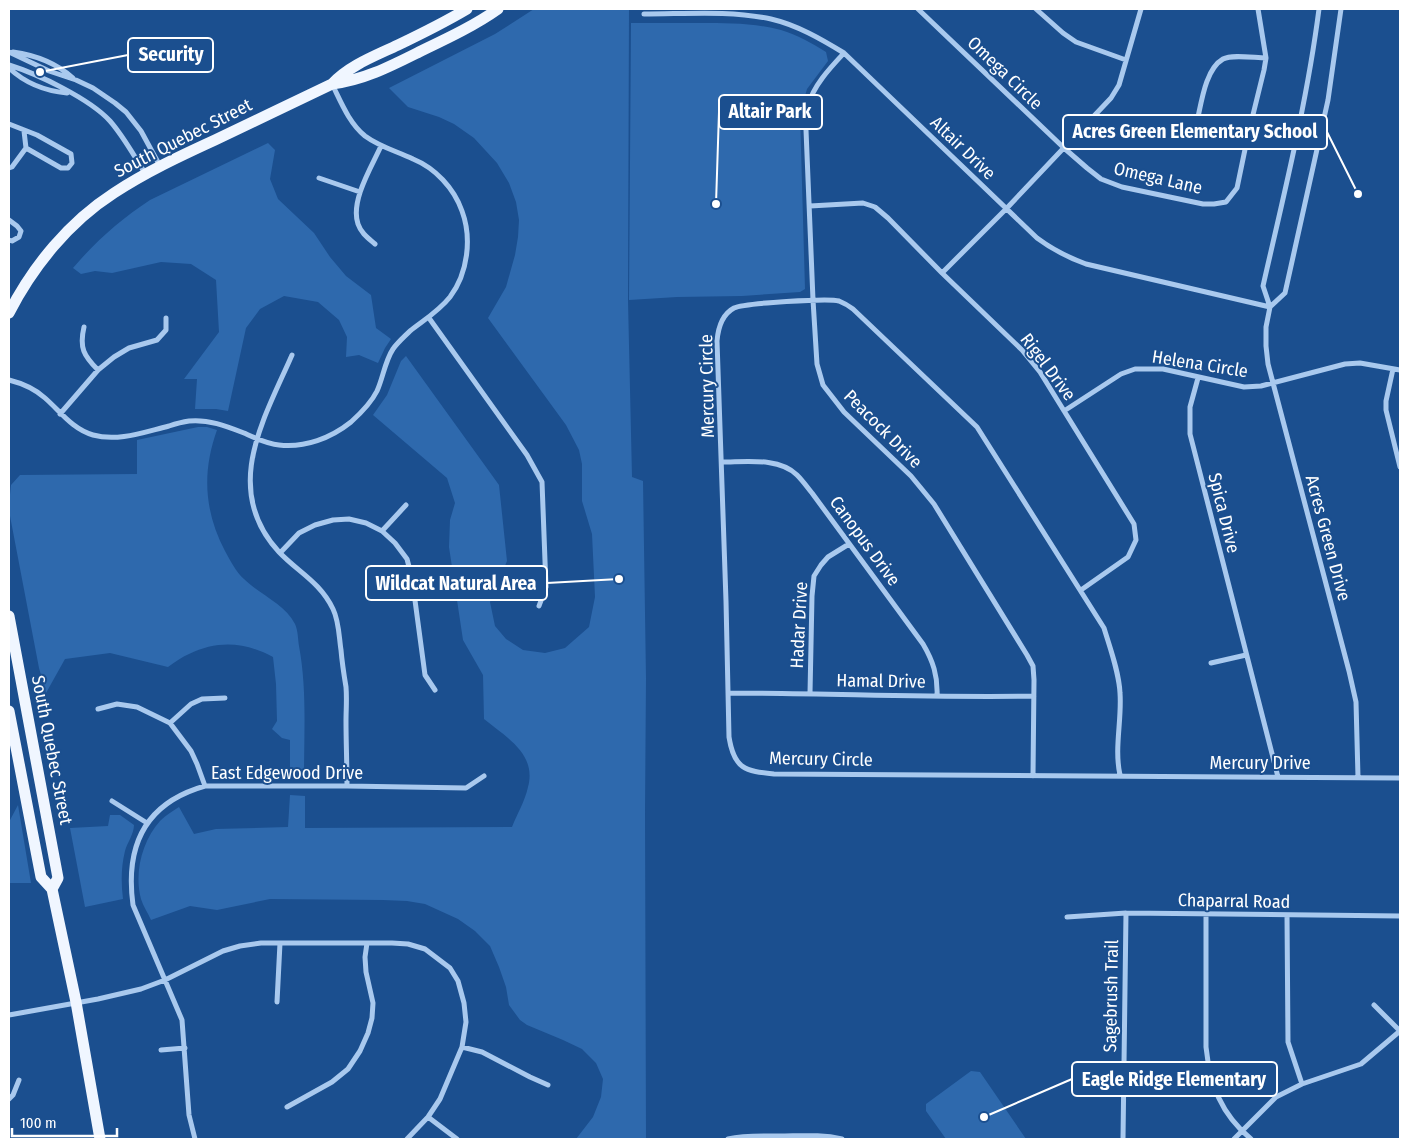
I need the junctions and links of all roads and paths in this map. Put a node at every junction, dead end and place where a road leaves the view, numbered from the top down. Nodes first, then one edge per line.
1 (467, 9) edge
2 (498, 9) edge
3 (918, 9) edge
4 (1036, 9) edge
5 (1141, 9) edge
6 (1258, 9) edge
7 (1319, 9) edge
8 (1341, 9) edge
9 (644, 14) dead end
10 (9, 52) edge
11 (844, 53) junction
12 (1266, 58) junction
13 (1126, 60) junction
14 (9, 67) edge
15 (332, 84) junction
16 (70, 93) junction
17 (9, 124) edge
18 (1196, 126) dead end
19 (24, 131) junction
20 (381, 146) junction
21 (26, 148) junction
22 (1064, 148) junction
23 (160, 166) junction
24 (9, 168) edge
25 (146, 174) junction
26 (319, 178) dead end
27 (360, 192) junction
28 (810, 206) junction
29 (1007, 208) junction
30 (9, 220) edge
31 (9, 240) edge
32 (375, 244) dead end
33 (942, 273) junction
34 (813, 300) junction
35 (1270, 307) junction
36 (9, 313) edge
37 (166, 318) dead end
38 (429, 318) junction
39 (84, 328) dead end
40 (292, 355) dead end
41 (1393, 369) junction
42 (98, 370) junction
43 (1400, 370) edge
44 (1198, 378) junction
45 (9, 380) edge
46 (1273, 382) junction
47 (1064, 411) junction
48 (60, 414) junction
49 (256, 438) junction
50 (722, 462) junction
51 (1400, 467) edge
52 (406, 506) dead end
53 (382, 531) junction
54 (849, 544) junction
55 (280, 552) junction
56 (1081, 590) junction
57 (539, 606) dead end
58 (9, 616) edge
59 (1246, 655) junction
60 (1211, 663) dead end
61 (435, 690) dead end
62 (728, 693) junction
63 (810, 693) junction
64 (938, 696) junction
65 (1034, 696) junction
66 (224, 698) dead end
67 (98, 709) dead end
68 (9, 710) edge
69 (170, 723) junction
70 (1120, 775) junction
71 (484, 776) dead end
72 (1034, 776) junction
73 (1278, 777) junction
74 (1358, 777) junction
75 (1400, 778) edge
76 (205, 786) junction
77 (347, 786) junction
78 (112, 801) dead end
79 (147, 823) junction
80 (52, 889) junction
81 (1126, 914) junction
82 (1206, 914) junction
83 (1288, 915) junction
84 (1400, 916) edge
85 (1067, 917) dead end
86 (280, 943) junction
87 (366, 943) junction
88 (166, 980) junction
89 (76, 1002) junction
90 (277, 1002) dead end
91 (1374, 1004) dead end
92 (9, 1014) edge
93 (1400, 1031) edge
94 (462, 1047) junction
95 (185, 1048) junction
96 (161, 1050) dead end
97 (19, 1080) dead end
98 (1302, 1084) junction
99 (548, 1085) dead end
100 (9, 1098) edge
101 (287, 1107) dead end
102 (428, 1117) junction
103 (1241, 1131) junction
104 (774, 1138) edge
105 (100, 1139) edge
106 (195, 1139) edge
107 (407, 1139) edge
108 (458, 1139) edge
109 (728, 1139) edge
110 (842, 1139) edge
111 (1123, 1139) edge
112 (1234, 1139) edge
113 (1251, 1139) edge

1 - 15 main road, South Quebec Street
2 - 15 main road, South Quebec Street
3 - 22 street, Omega Circle
4 - 13 street
5 - 13 street
6 - 12 street
7 - 35 street, Acres Green Drive
8 - 35 street
9 - 11 street, Altair Drive
10 - 23 street
11 - 28 street, Peacock Drive
11 - 29 street, Altair Drive
12 - 18 street
12 - 22 street, Omega Lane
13 - 22 street
14 - 16 street
14 - 16 street
15 - 20 street
15 - 23 main road, South Quebec Street
16 - 25 street
17 - 19 street
19 - 21 street
19 - 21 street
20 - 27 street
20 - 38 street
21 - 24 street
22 - 29 street
23 - 25 main road, South Quebec Street
25 - 36 main road, South Quebec Street
26 - 27 street
27 - 32 street
28 - 33 street, Rigel Drive
28 - 34 street, Peacock Drive
29 - 33 street
29 - 35 street, Altair Drive
30 - 31 street
33 - 47 street, Rigel Drive
34 - 50 street, Mercury Circle
34 - 56 street, Mercury Circle
34 - 65 street, Peacock Drive
35 - 46 street, Acres Green Drive
37 - 42 street
38 - 49 street
38 - 57 street
39 - 42 street
40 - 49 street
41 - 43 street, Helena Circle
41 - 46 street, Helena Circle
41 - 51 street
42 - 48 street
44 - 46 street, Helena Circle
44 - 47 street, Helena Circle
44 - 59 street, Spica Drive
45 - 48 street
46 - 74 street, Acres Green Drive
47 - 56 street, Rigel Drive
48 - 49 street
49 - 55 street
50 - 54 street, Canopus Drive
50 - 62 street, Mercury Circle
52 - 53 street
53 - 55 street
53 - 61 street
54 - 63 street, Hadar Drive
54 - 64 street, Canopus Drive
55 - 77 street
56 - 70 street, Mercury Circle
58 - 80 main road, South Quebec Street
59 - 60 street
59 - 73 street, Spica Drive
62 - 63 street, Hamal Drive
62 - 72 street, Mercury Circle
63 - 64 street, Hamal Drive
64 - 65 street, Hamal Drive
65 - 72 street, Peacock Drive
66 - 69 street
67 - 69 street
68 - 80 main road, South Quebec Street
69 - 76 street
70 - 72 street, Mercury Circle
70 - 73 street, Mercury Drive
71 - 77 street, East Edgewood Drive
73 - 74 street, Mercury Drive
74 - 75 street, Mercury Drive
76 - 77 street, East Edgewood Drive
76 - 79 street, East Edgewood Drive
78 - 79 street
79 - 88 street, East Edgewood Drive
80 - 89 main road, South Quebec Street
81 - 82 street, Chaparral Road
81 - 85 street, Chaparral Road
81 - 111 street, Sagebrush Trail
82 - 83 street, Chaparral Road
82 - 103 street
83 - 84 street, Chaparral Road
83 - 98 street
86 - 87 street
86 - 88 street
86 - 90 street
87 - 94 street
87 - 101 street
88 - 89 street
88 - 95 street, East Edgewood Drive
89 - 92 street
89 - 105 main road, South Quebec Street
91 - 93 street
93 - 98 street
94 - 99 street
94 - 102 street
95 - 96 street
95 - 106 street, East Edgewood Drive
97 - 100 street
98 - 103 street
102 - 107 street
102 - 108 street
103 - 112 street
103 - 113 street
104 - 109 street
104 - 110 street

